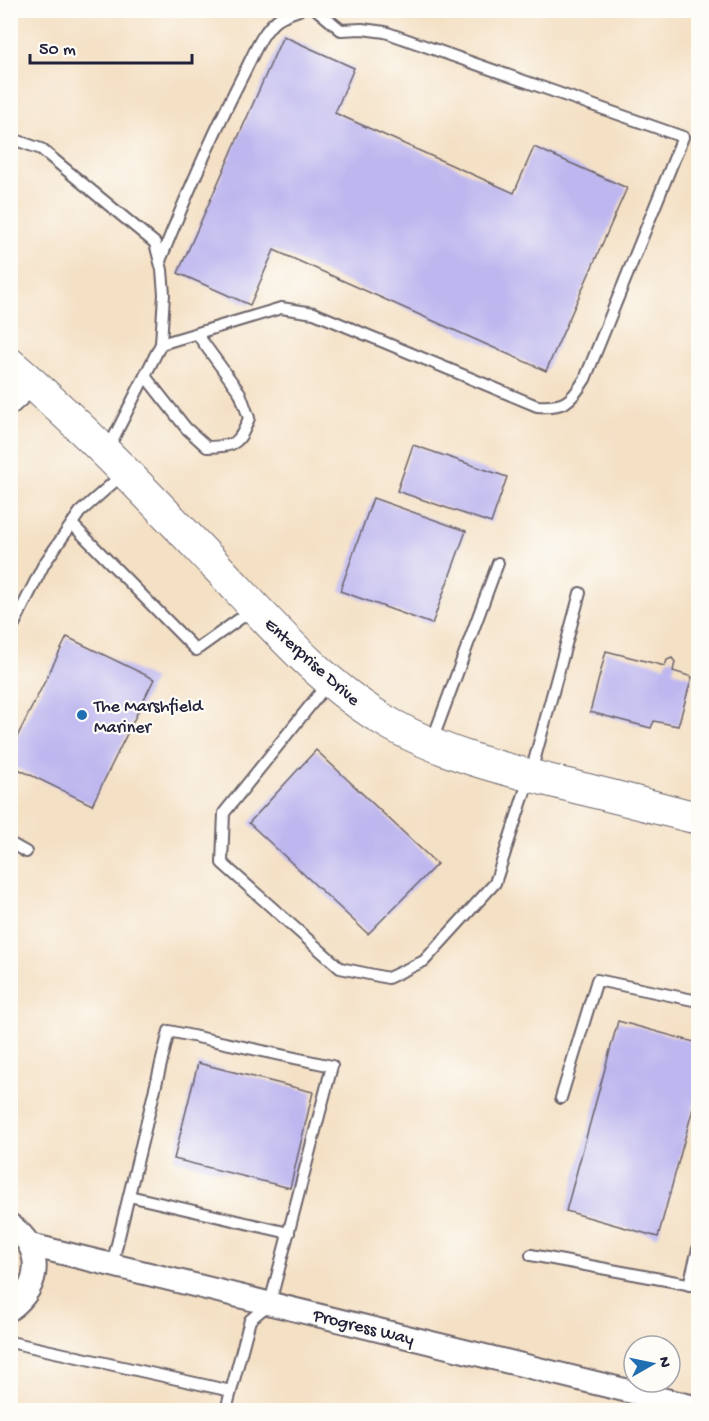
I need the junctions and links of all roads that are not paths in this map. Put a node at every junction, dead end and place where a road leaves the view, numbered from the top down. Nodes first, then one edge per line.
1 (299, 10) edge
2 (317, 10) edge
3 (10, 138) edge
4 (160, 261) junction
5 (197, 334) junction
6 (161, 344) junction
7 (145, 376) junction
8 (18, 383) edge
9 (116, 461) junction
10 (72, 524) junction
11 (498, 563) dead end
12 (580, 593) dead end
13 (255, 608) junction
14 (10, 632) edge
15 (330, 681) junction
16 (431, 744) junction
17 (530, 776) junction
18 (699, 818) edge
19 (10, 843) edge
20 (26, 852) dead end
21 (699, 1001) edge
22 (561, 1098) dead end
23 (129, 1196) junction
24 (10, 1226) edge
25 (289, 1233) junction
26 (30, 1245) junction
27 (699, 1250) edge
28 (531, 1255) dead end
29 (112, 1265) junction
30 (694, 1286) edge
31 (270, 1304) junction
32 (10, 1309) edge
33 (10, 1342) edge
34 (231, 1391) junction
35 (699, 1408) edge
36 (226, 1410) edge

1 - 4 lane
2 - 5 lane
3 - 4 lane
4 - 6 lane
5 - 6 lane
5 - 7 lane
6 - 7 lane
7 - 9 lane
8 - 9 street, Enterprise Drive
9 - 10 lane
9 - 13 street, Enterprise Drive
10 - 13 lane
10 - 14 lane
11 - 16 lane
12 - 17 lane
13 - 15 street, Enterprise Drive
15 - 16 street, Enterprise Drive
15 - 17 lane
16 - 17 street, Enterprise Drive
17 - 18 street, Enterprise Drive
19 - 20 lane
21 - 22 lane
23 - 25 lane
23 - 25 lane
23 - 29 lane
24 - 26 street, Progress Way
25 - 31 lane
26 - 29 street, Progress Way
26 - 32 street
27 - 30 lane
28 - 30 lane
29 - 31 street, Progress Way
31 - 34 lane
31 - 35 street, Progress Way
33 - 34 lane
34 - 36 lane

